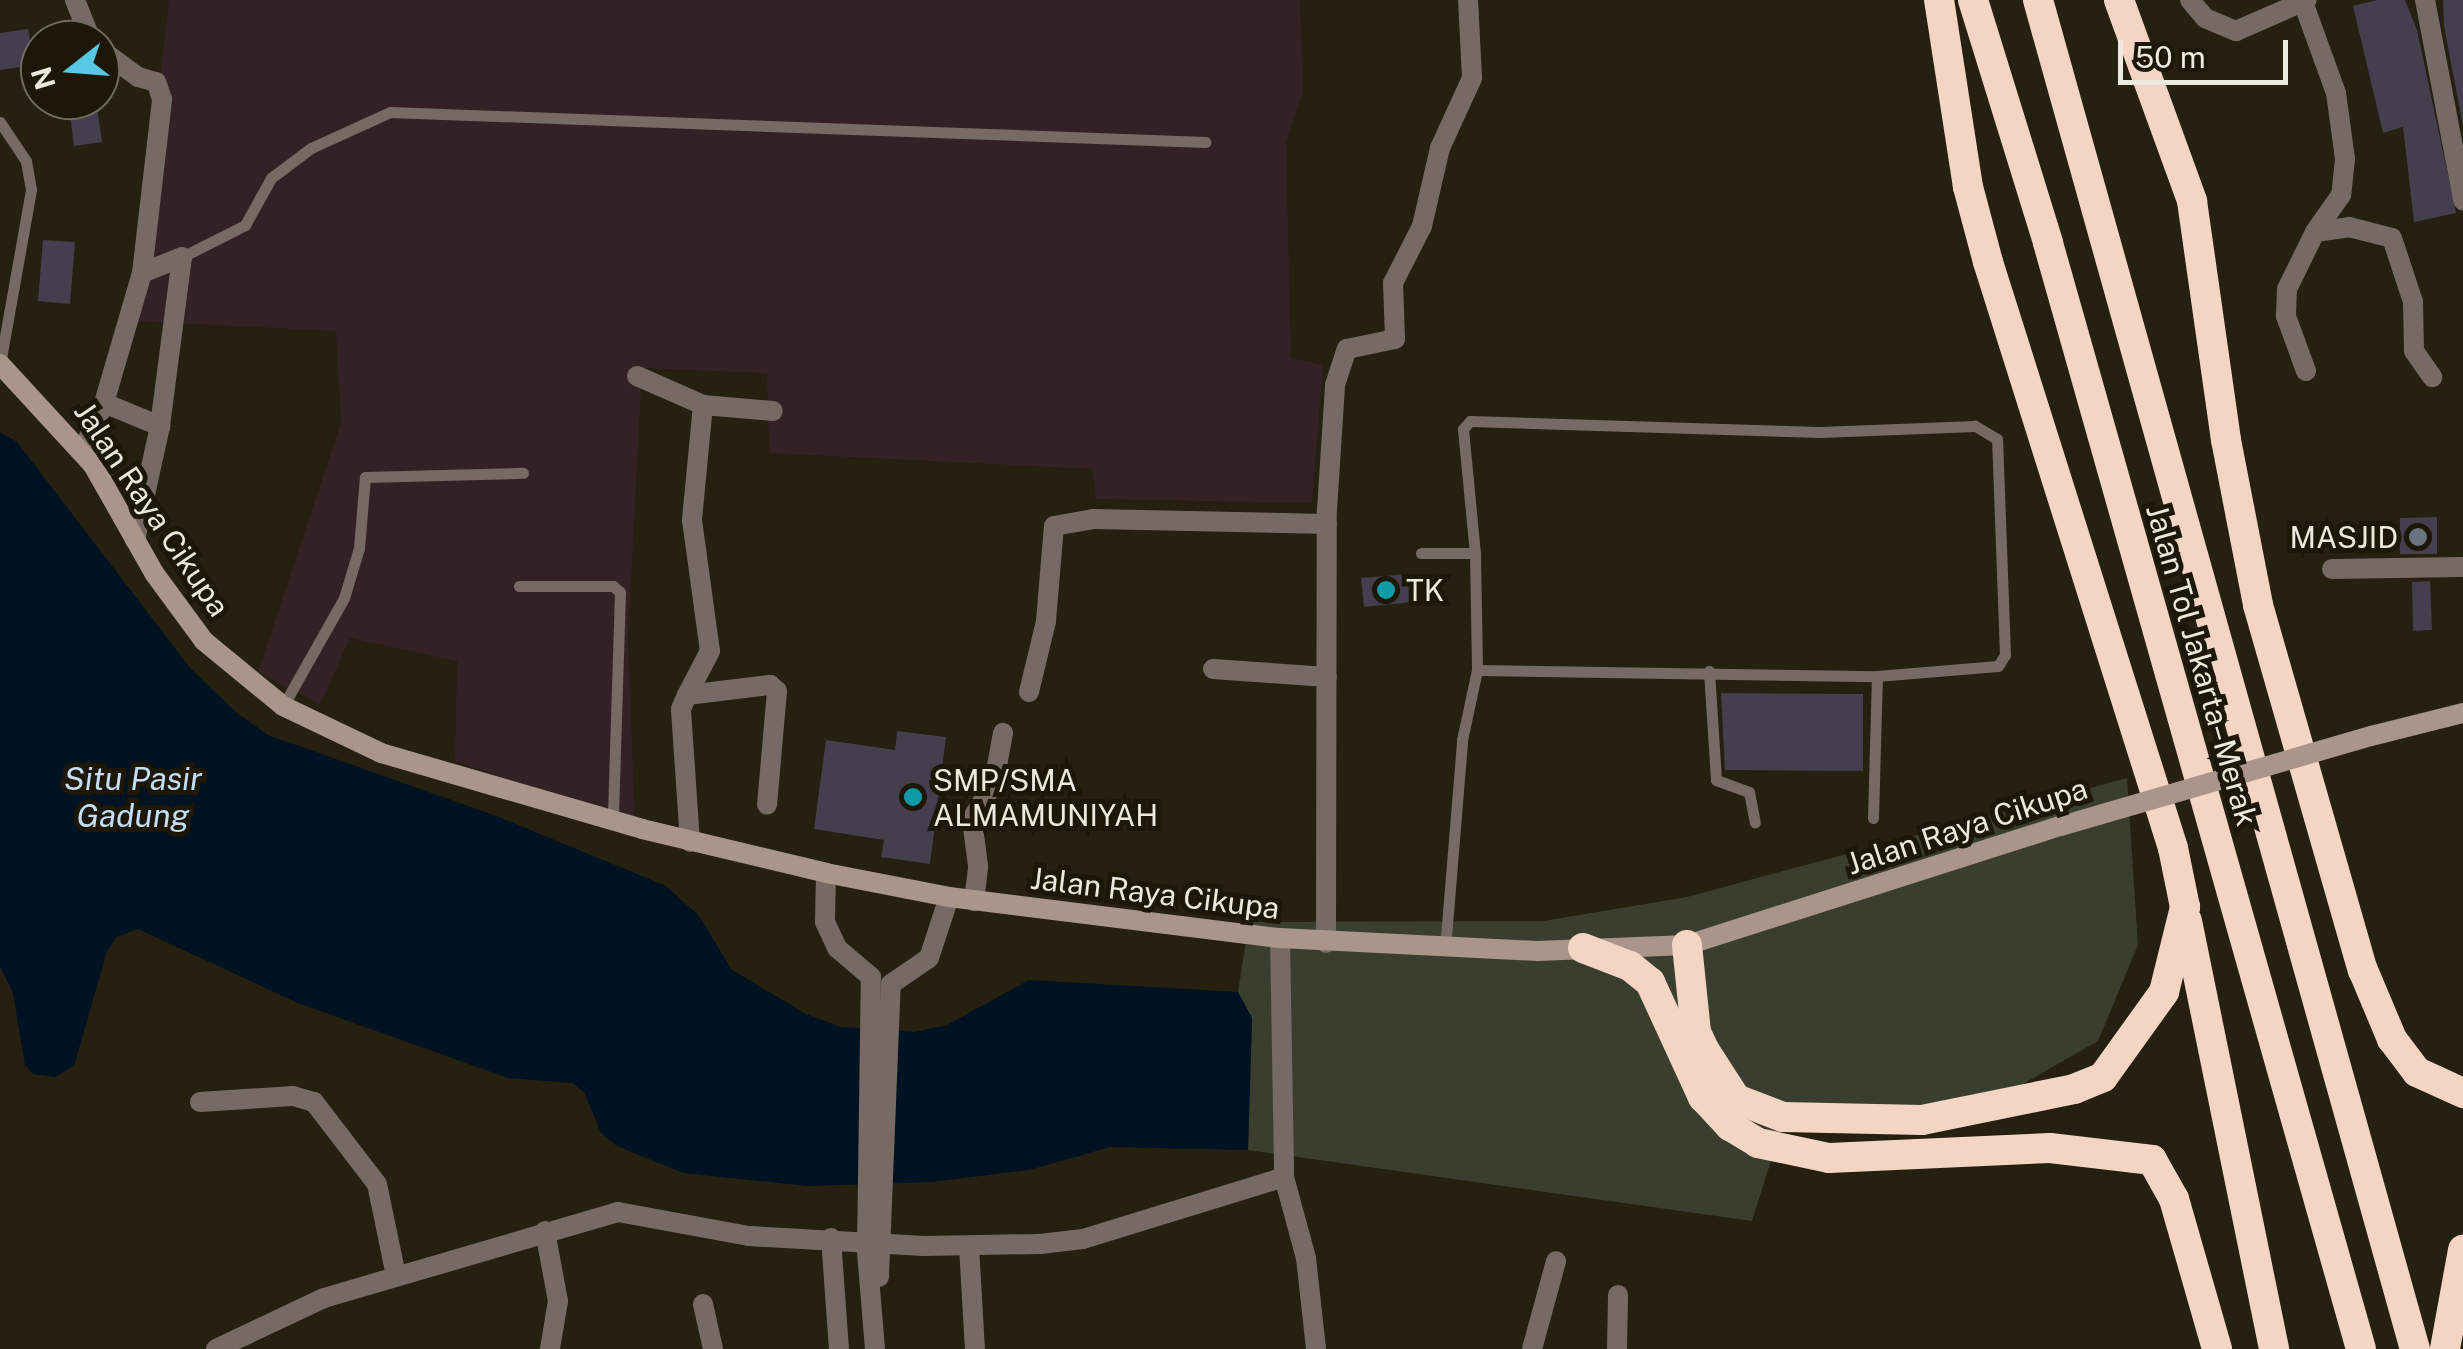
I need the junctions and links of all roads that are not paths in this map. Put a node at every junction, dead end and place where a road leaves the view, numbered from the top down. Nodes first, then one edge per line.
1 (1468, 0) edge
2 (1939, 0) edge
3 (1973, 0) edge
4 (2038, 0) edge
5 (2119, 0) edge
6 (2190, 0) edge
7 (2425, 0) edge
8 (2305, 1) edge
9 (120, 61) edge
10 (0, 122) edge
11 (1204, 142) dead end
12 (2458, 147) edge
13 (2463, 200) edge
14 (2314, 232) junction
15 (182, 257) junction
16 (142, 273) junction
17 (0, 364) edge
18 (2306, 371) dead end
19 (638, 376) dead end
20 (2432, 377) dead end
21 (104, 402) junction
22 (703, 404) junction
23 (773, 412) dead end
24 (160, 426) junction
25 (82, 452) junction
26 (523, 472) dead end
27 (1328, 524) junction
28 (135, 540) junction
29 (1421, 553) dead end
30 (1475, 553) junction
31 (2463, 567) edge
32 (2332, 569) dead end
33 (520, 586) dead end
34 (1213, 670) dead end
35 (1477, 670) junction
36 (1709, 671) junction
37 (1876, 676) junction
38 (1327, 677) junction
39 (1030, 692) dead end
40 (688, 694) junction
41 (283, 706) junction
42 (2463, 713) edge
43 (1002, 733) dead end
44 (767, 805) dead end
45 (1872, 818) dead end
46 (613, 821) junction
47 (1755, 822) dead end
48 (690, 842) junction
49 (826, 873) junction
50 (949, 898) junction
51 (974, 901) junction
52 (2185, 907) junction
53 (1280, 938) junction
54 (1326, 943) junction
55 (1688, 945) junction
56 (1584, 948) junction
57 (1445, 949) junction
58 (2463, 1093) edge
59 (200, 1102) dead end
60 (1284, 1177) junction
61 (544, 1231) junction
62 (831, 1238) junction
63 (969, 1246) junction
64 (2463, 1250) edge
65 (1556, 1261) dead end
66 (396, 1276) junction
67 (1618, 1295) dead end
68 (703, 1304) dead end
69 (238, 1341) edge
70 (216, 1349) edge
71 (550, 1349) edge
72 (713, 1349) edge
73 (840, 1349) edge
74 (874, 1349) edge
75 (887, 1349) edge
76 (976, 1349) edge
77 (1316, 1349) edge
78 (1532, 1349) edge
79 (1617, 1349) edge
80 (2217, 1349) edge
81 (2274, 1349) edge
82 (2361, 1349) edge
83 (2415, 1349) edge
84 (2445, 1349) edge

1 - 27 street
2 - 52 highway
3 - 82 highway, Jalan Tol Jakarta–Merak
4 - 83 highway, Jalan Tol Jakarta–Merak
5 - 58 highway
6 - 8 street
7 - 12 street
8 - 14 street
9 - 16 street
10 - 17 lane
11 - 15 lane
12 - 13 street
14 - 18 street
14 - 20 street
15 - 16 street
15 - 24 street
16 - 21 street
17 - 25 main road, Jalan Raya Cikupa
19 - 22 street
21 - 24 street
21 - 25 street
22 - 23 street
22 - 40 street
24 - 28 street
25 - 28 main road, Jalan Raya Cikupa
26 - 41 lane
27 - 38 street
27 - 39 street
28 - 41 main road, Jalan Raya Cikupa
29 - 30 lane
30 - 35 lane
30 - 37 lane
31 - 32 street
33 - 46 lane
34 - 38 street
35 - 36 lane
35 - 57 lane
36 - 37 lane
36 - 47 lane
37 - 45 lane
38 - 54 street
40 - 44 street
40 - 48 street
41 - 46 main road, Jalan Raya Cikupa
42 - 55 main road, Jalan Raya Cikupa, bridge
43 - 51 street
46 - 48 main road, Jalan Raya Cikupa
48 - 49 main road, Jalan Raya Cikupa
49 - 50 main road, Jalan Raya Cikupa
49 - 74 street, bridge
50 - 51 main road, Jalan Raya Cikupa
50 - 75 street, bridge
51 - 53 main road, Jalan Raya Cikupa
52 - 55 highway
52 - 81 highway
53 - 54 main road, Jalan Raya Cikupa
53 - 60 street
54 - 57 main road, Jalan Raya Cikupa
55 - 56 main road, Jalan Raya Cikupa
56 - 57 main road, Jalan Raya Cikupa
56 - 80 highway
59 - 66 street
60 - 63 street
60 - 77 street
61 - 62 street
61 - 66 street
61 - 71 street
62 - 63 street
62 - 73 street
63 - 76 street
64 - 84 highway
65 - 78 street
66 - 69 street
67 - 79 street
68 - 72 street
69 - 70 street

